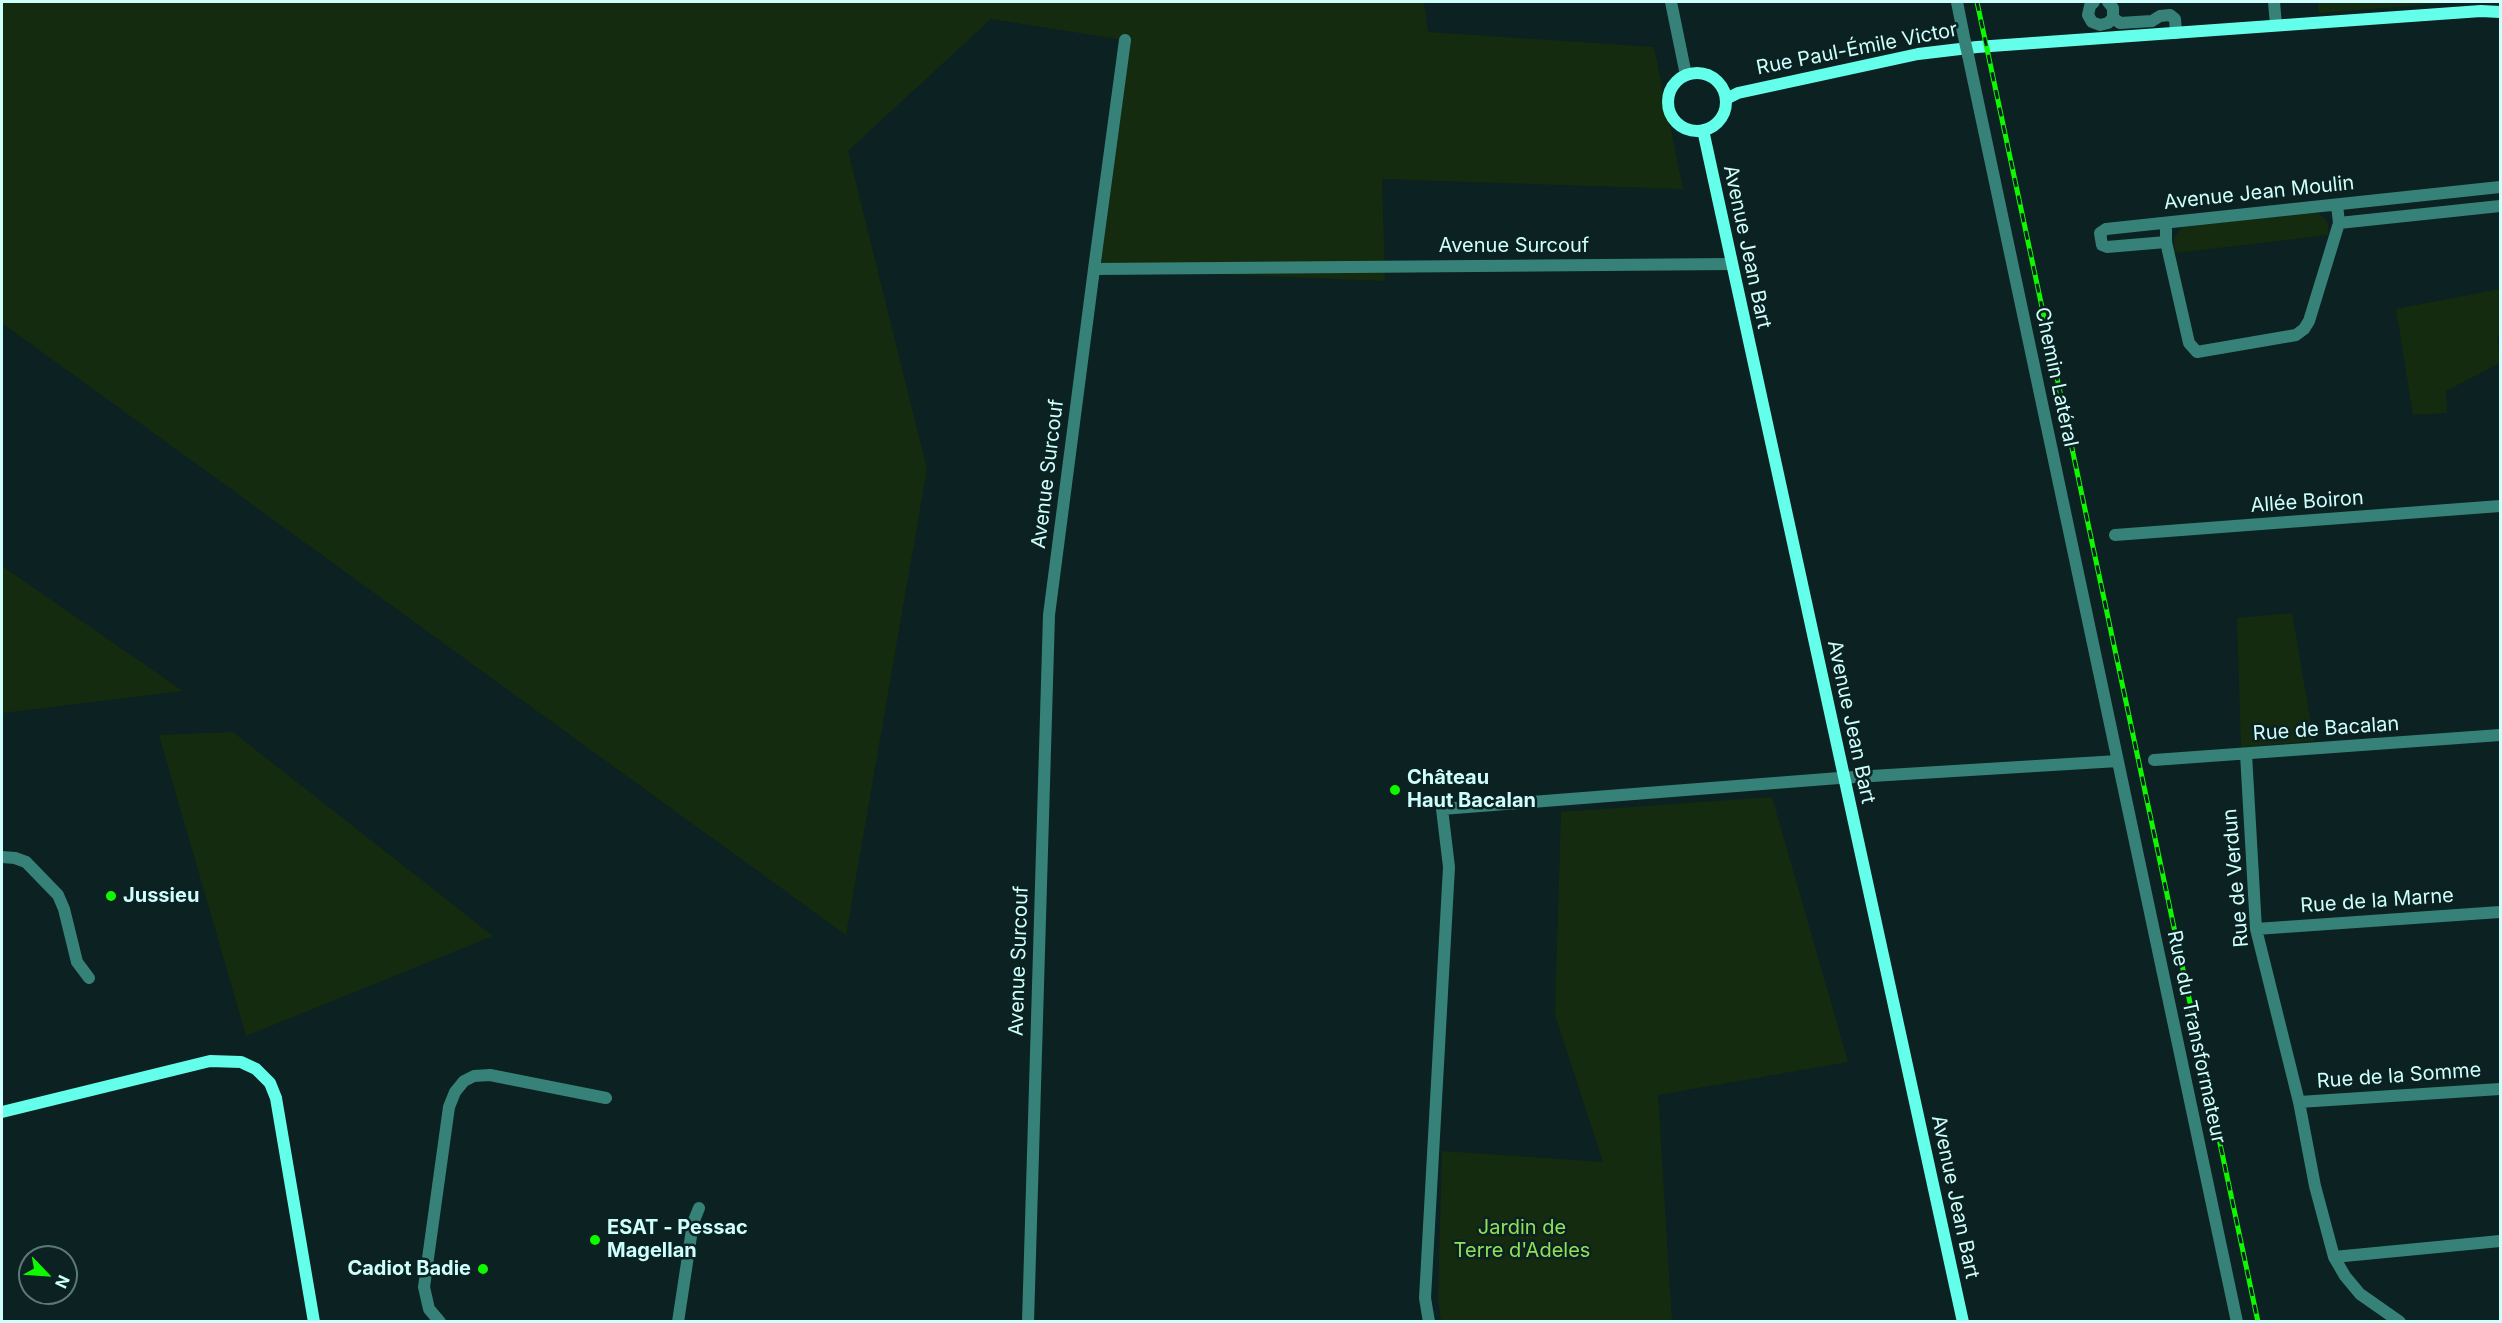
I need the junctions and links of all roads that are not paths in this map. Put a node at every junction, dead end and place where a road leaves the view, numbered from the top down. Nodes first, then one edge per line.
1 (1671, 2) edge
2 (1957, 2) edge
3 (2094, 2) edge
4 (2108, 2) edge
5 (2274, 2) edge
6 (2500, 12) edge
7 (2113, 18) junction
8 (2276, 25) junction
9 (2176, 33) junction
10 (1125, 40) dead end
11 (1686, 75) junction
12 (1726, 99) junction
13 (1702, 130) junction
14 (2500, 188) edge
15 (2337, 205) junction
16 (2500, 206) edge
17 (2166, 223) junction
18 (2339, 223) junction
19 (2166, 242) junction
20 (1731, 264) junction
21 (1094, 269) junction
22 (2500, 506) edge
23 (2115, 536) dead end
24 (2500, 735) edge
25 (2246, 754) junction
26 (2154, 760) dead end
27 (2118, 761) junction
28 (1844, 778) junction
29 (2, 857) edge
30 (2500, 912) edge
31 (2256, 929) junction
32 (89, 978) dead end
33 (2500, 1089) edge
34 (606, 1098) dead end
35 (2299, 1102) junction
36 (2, 1112) edge
37 (699, 1208) dead end
38 (2500, 1242) edge
39 (2334, 1257) junction
40 (314, 1322) edge
41 (441, 1322) edge
42 (678, 1322) edge
43 (1028, 1322) edge
44 (1429, 1322) edge
45 (1963, 1322) edge
46 (2237, 1322) edge
47 (2400, 1322) edge

1 - 11 street
2 - 27 street, Chemin Latéral, bridge
3 - 7 street
4 - 7 street
5 - 8 street
6 - 8 street, Rue Paul-Émile Victor
7 - 9 street
8 - 9 street, Rue Paul-Émile Victor
9 - 12 street, Rue Paul-Émile Victor
10 - 21 street
11 - 12 street
11 - 13 street
12 - 13 street
13 - 20 street, Avenue Jean Bart
14 - 15 street, Avenue Jean Moulin
15 - 17 street, Avenue Jean Moulin
15 - 18 street
16 - 18 street
17 - 19 street
17 - 19 street, Avenue Jean Moulin
18 - 19 street
20 - 21 street, Avenue Surcouf
20 - 28 street, Avenue Jean Bart
21 - 43 street, Avenue Surcouf
22 - 23 street, Allée Boiron
24 - 25 street, Rue de Bacalan
25 - 26 street, Rue de Bacalan
25 - 31 street, Rue de Verdun
27 - 28 street
27 - 46 street, Rue du Transformateur
28 - 44 street
28 - 45 street, Avenue Jean Bart
29 - 32 street
30 - 31 street, Rue de la Marne
31 - 35 street, Rue de Verdun
33 - 35 street, Rue de la Somme
34 - 41 street
35 - 39 street, Rue de Verdun
36 - 40 street
37 - 42 street
38 - 39 street
39 - 47 street, Rue de Verdun

